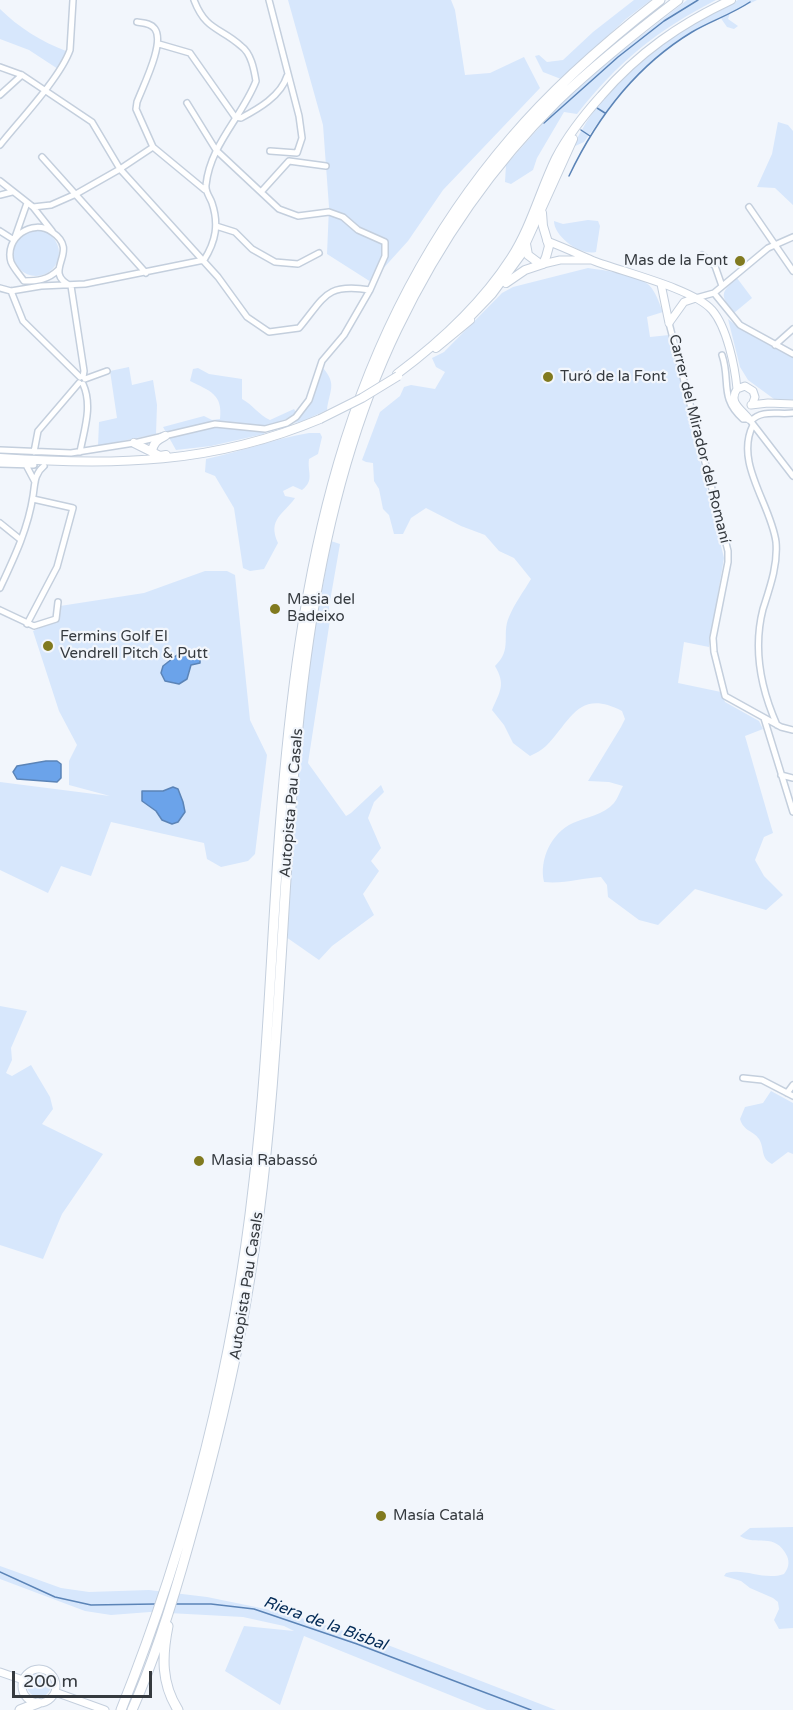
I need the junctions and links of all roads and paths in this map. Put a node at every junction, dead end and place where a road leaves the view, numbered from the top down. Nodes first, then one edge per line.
1 (73, 0) edge
2 (194, 0) edge
3 (269, 0) edge
4 (660, 0) edge
5 (678, 0) edge
6 (731, 0) edge
7 (137, 22) dead end
8 (159, 44) junction
9 (0, 67) edge
10 (288, 73) junction
11 (22, 75) junction
12 (44, 90) junction
13 (0, 95) edge
14 (187, 104) dead end
15 (235, 117) junction
16 (0, 146) edge
17 (153, 147) junction
18 (216, 150) junction
19 (270, 151) dead end
20 (42, 157) dead end
21 (326, 166) dead end
22 (120, 169) junction
23 (0, 181) edge
24 (205, 190) junction
25 (12, 192) junction
26 (261, 192) junction
27 (76, 194) junction
28 (0, 195) edge
29 (543, 196) junction
30 (27, 203) junction
31 (33, 207) junction
32 (749, 207) dead end
33 (216, 226) junction
34 (0, 231) edge
35 (53, 232) junction
36 (793, 237) edge
37 (14, 240) junction
38 (547, 241) junction
39 (526, 243) junction
40 (774, 244) junction
41 (319, 253) dead end
42 (702, 255) dead end
43 (204, 260) junction
44 (592, 260) junction
45 (542, 264) junction
46 (57, 271) junction
47 (793, 271) edge
48 (146, 273) junction
49 (26, 281) junction
50 (491, 284) junction
51 (661, 284) junction
52 (41, 286) junction
53 (71, 286) junction
54 (722, 286) junction
55 (34, 287) junction
56 (0, 288) edge
57 (23, 290) junction
58 (370, 290) junction
59 (11, 291) junction
60 (714, 293) junction
61 (696, 298) junction
62 (669, 323) junction
63 (793, 329) edge
64 (775, 345) junction
65 (435, 348) junction
66 (793, 354) edge
67 (722, 355) dead end
68 (107, 371) dead end
69 (398, 375) junction
70 (82, 380) junction
71 (741, 387) junction
72 (755, 397) junction
73 (768, 403) junction
74 (793, 404) edge
75 (751, 406) junction
76 (740, 408) junction
77 (793, 413) edge
78 (320, 418) junction
79 (751, 422) junction
80 (762, 435) junction
81 (165, 436) junction
82 (748, 438) junction
83 (134, 443) junction
84 (0, 450) edge
85 (34, 452) junction
86 (80, 452) junction
87 (152, 452) junction
88 (179, 456) junction
89 (0, 457) edge
90 (0, 464) edge
91 (26, 465) junction
92 (34, 465) dead end
93 (44, 466) dead end
94 (793, 476) edge
95 (35, 482) junction
96 (33, 499) junction
97 (0, 523) edge
98 (21, 540) junction
99 (0, 571) edge
100 (6, 577) junction
101 (0, 588) edge
102 (58, 602) dead end
103 (0, 610) edge
104 (27, 624) junction
105 (764, 718) junction
106 (777, 724) junction
107 (793, 730) edge
108 (782, 775) junction
109 (793, 778) edge
110 (793, 812) edge
111 (743, 1078) dead end
112 (793, 1085) edge
113 (787, 1093) junction
114 (793, 1096) edge
115 (178, 1565) junction
116 (162, 1623) junction
117 (0, 1672) edge
118 (23, 1680) junction
119 (55, 1692) junction
120 (38, 1703) junction
121 (20, 1710) edge
122 (105, 1710) edge
123 (121, 1710) edge
124 (132, 1710) edge
125 (178, 1710) edge

1 - 12 street
2 - 15 street
3 - 10 street
4 - 115 highway, Autopista Pau Casals
5 - 115 highway, Autopista Pau Casals
6 - 29 main road
7 - 8 street
8 - 15 street
8 - 17 street
9 - 11 street
10 - 15 street
10 - 19 street
11 - 12 street
11 - 13 street
12 - 16 street
12 - 22 street
14 - 18 street
15 - 18 street
17 - 22 street
17 - 24 street
18 - 24 street
18 - 26 street
20 - 27 street
21 - 26 street
22 - 27 street
22 - 43 street
23 - 25 street
24 - 33 street
25 - 28 street
25 - 30 street
26 - 58 street
27 - 31 street
27 - 48 street
29 - 38 main road
29 - 39 main road
29 - 50 main road
30 - 31 street
30 - 37 street
31 - 35 street
32 - 40 street
33 - 41 street
33 - 43 street
34 - 37 street
35 - 37 street
35 - 46 street
36 - 40 street
37 - 49 street
38 - 39 main road
38 - 44 street
38 - 45 main road
39 - 45 main road
39 - 50 main road
39 - 65 main road
40 - 47 street
40 - 54 street
42 - 54 street
43 - 48 street
43 - 58 street
44 - 45 street
44 - 51 street
45 - 65 main road
46 - 49 street
46 - 52 street
46 - 53 street
48 - 53 street
49 - 55 street
49 - 57 street
50 - 69 main road
51 - 61 street
51 - 62 street
52 - 53 street
52 - 55 street
53 - 70 street
54 - 60 street
55 - 57 street
56 - 59 street
57 - 59 street
58 - 81 street
59 - 70 street
60 - 61 street
60 - 64 street
61 - 62 street
61 - 71 street
62 - 105 street, Carrer del Mirador del Romaní
63 - 64 street
64 - 66 street
65 - 69 main road
67 - 79 street
68 - 70 street
69 - 78 main road, bridge
70 - 85 street
70 - 86 street
71 - 72 street
71 - 76 street
72 - 73 street
72 - 75 street
73 - 74 street
73 - 75 street
75 - 76 street
75 - 79 street
76 - 79 street
77 - 79 street
78 - 88 main road
78 - 89 main road
79 - 80 street
79 - 82 street
80 - 82 street
80 - 94 street
81 - 83 street
81 - 87 main road
82 - 106 street
83 - 86 street
83 - 87 main road
84 - 85 street
85 - 86 street
87 - 88 main road
88 - 89 main road
90 - 91 street
91 - 92 street
91 - 95 street
93 - 95 street
95 - 96 street
96 - 98 street
96 - 104 street
97 - 98 street
98 - 100 street
99 - 100 street
100 - 101 street
102 - 104 street
103 - 104 street
105 - 106 street
105 - 108 street
106 - 107 street
108 - 109 street
108 - 110 street
111 - 113 street
112 - 113 street
113 - 114 street
115 - 116 highway, Autopista Pau Casals
115 - 116 highway, Autopista Pau Casals
116 - 123 highway, Autopista Pau Casals
116 - 124 highway, Autopista Pau Casals
116 - 125 highway
117 - 118 street
118 - 119 street
118 - 120 street
119 - 120 street
119 - 122 street
120 - 121 highway

